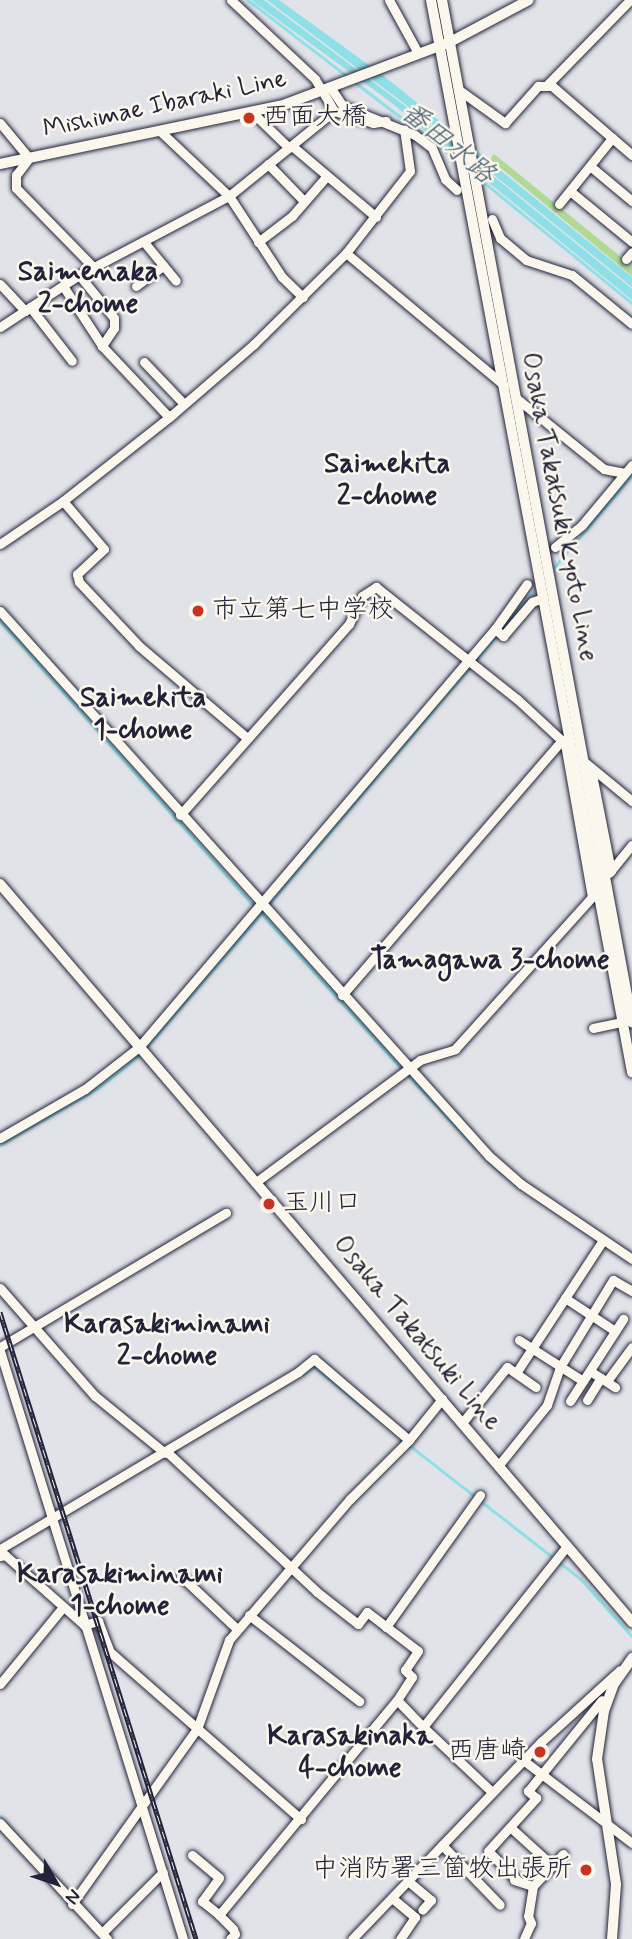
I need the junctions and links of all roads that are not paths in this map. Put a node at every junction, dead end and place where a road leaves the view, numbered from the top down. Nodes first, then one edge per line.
1 (231, 0) edge
2 (389, 0) edge
3 (431, 0) edge
4 (442, 0) edge
5 (529, 0) edge
6 (630, 0) edge
7 (445, 43) junction
8 (418, 53) junction
9 (547, 85) junction
10 (326, 89) junction
11 (459, 90) junction
12 (334, 111) junction
13 (253, 113) junction
14 (386, 121) junction
15 (0, 123) edge
16 (404, 129) junction
17 (160, 131) junction
18 (612, 138) junction
19 (290, 147) junction
20 (630, 151) edge
21 (29, 158) junction
22 (0, 164) edge
23 (268, 164) junction
24 (590, 166) junction
25 (325, 178) junction
26 (457, 190) dead end
27 (570, 191) junction
28 (229, 195) junction
29 (303, 200) junction
30 (632, 201) edge
31 (559, 204) dead end
32 (376, 216) junction
33 (492, 219) dead end
34 (144, 242) junction
35 (258, 242) junction
36 (632, 242) edge
37 (346, 253) junction
38 (163, 266) junction
39 (93, 267) junction
40 (79, 275) junction
41 (176, 281) dead end
42 (0, 284) edge
43 (63, 286) junction
44 (136, 286) dead end
45 (303, 297) junction
46 (27, 309) junction
47 (632, 324) edge
48 (0, 327) edge
49 (102, 344) junction
50 (72, 361) dead end
51 (144, 362) dead end
52 (502, 384) junction
53 (513, 396) junction
54 (184, 404) junction
55 (169, 417) junction
56 (632, 465) edge
57 (625, 473) junction
58 (63, 501) junction
59 (0, 544) edge
60 (555, 547) dead end
61 (527, 584) dead end
62 (542, 598) junction
63 (0, 611) edge
64 (495, 629) junction
65 (469, 659) junction
66 (246, 737) junction
67 (567, 745) junction
68 (587, 765) junction
69 (632, 801) edge
70 (180, 815) junction
71 (632, 845) edge
72 (0, 884) edge
73 (261, 904) junction
74 (342, 995) junction
75 (632, 1022) edge
76 (617, 1023) dead end
77 (593, 1028) dead end
78 (139, 1046) junction
79 (410, 1068) junction
80 (632, 1072) edge
81 (0, 1138) edge
82 (256, 1182) junction
83 (226, 1213) dead end
84 (603, 1240) junction
85 (632, 1259) edge
86 (0, 1288) edge
87 (632, 1291) edge
88 (565, 1298) junction
89 (592, 1315) junction
90 (623, 1319) dead end
91 (31, 1328) junction
92 (615, 1331) junction
93 (519, 1340) dead end
94 (632, 1347) edge
95 (0, 1349) edge
96 (532, 1349) junction
97 (560, 1367) junction
98 (590, 1371) junction
99 (516, 1373) junction
100 (583, 1381) junction
101 (607, 1382) junction
102 (536, 1387) dead end
103 (442, 1399) junction
104 (587, 1400) dead end
105 (570, 1401) dead end
106 (462, 1423) junction
107 (409, 1440) junction
108 (166, 1452) junction
109 (498, 1466) junction
110 (481, 1494) dead end
111 (52, 1518) junction
112 (567, 1546) junction
113 (0, 1552) edge
114 (290, 1569) junction
115 (181, 1576) dead end
116 (63, 1607) junction
117 (249, 1615) junction
118 (632, 1622) edge
119 (84, 1625) junction
120 (386, 1627) junction
121 (237, 1629) junction
122 (629, 1662) edge
123 (0, 1684) edge
124 (397, 1700) junction
125 (601, 1700) junction
126 (359, 1701) dead end
127 (423, 1727) junction
128 (197, 1729) junction
129 (523, 1760) junction
130 (541, 1775) junction
131 (492, 1792) junction
132 (142, 1809) junction
133 (302, 1819) junction
134 (0, 1823) edge
135 (607, 1824) junction
136 (510, 1828) junction
137 (632, 1843) edge
138 (442, 1845) junction
139 (564, 1854) dead end
140 (192, 1855) dead end
141 (553, 1866) junction
142 (163, 1872) junction
143 (408, 1881) junction
144 (533, 1886) junction
145 (392, 1898) junction
146 (72, 1903) junction
147 (500, 1905) dead end
148 (422, 1910) dead end
149 (219, 1915) junction
150 (104, 1936) edge
151 (183, 1939) edge
152 (230, 1939) edge
153 (352, 1939) edge
154 (400, 1939) edge
155 (524, 1939) edge
156 (612, 1939) edge

1 - 10 street
2 - 8 street
3 - 7 main road, Osaka Takatsuki Kyoto Line
4 - 7 main road, Osaka Takatsuki Kyoto Line
5 - 7 main road, Mishimae Ibaraki Line
6 - 9 street
7 - 8 main road, Mishimae Ibaraki Line
7 - 11 main road, Osaka Takatsuki Kyoto Line
7 - 52 main road, Osaka Takatsuki Kyoto Line
8 - 10 main road, Mishimae Ibaraki Line
9 - 11 street
9 - 18 street
10 - 12 street
10 - 13 main road, Mishimae Ibaraki Line
10 - 14 street
11 - 53 main road, Osaka Takatsuki Kyoto Line
12 - 14 street
12 - 19 street
13 - 17 main road, Mishimae Ibaraki Line
13 - 19 street
14 - 16 street
15 - 21 street
16 - 26 street
16 - 32 street
17 - 21 main road, Mishimae Ibaraki Line
17 - 28 street
18 - 20 street
18 - 24 street
19 - 23 street
19 - 25 street
21 - 22 main road, Mishimae Ibaraki Line
21 - 39 street
23 - 28 street
23 - 29 street
24 - 27 street
24 - 30 street
25 - 29 street
25 - 32 street
27 - 31 street
27 - 36 street
28 - 34 street
28 - 35 street
29 - 35 street
32 - 37 street
33 - 47 street
34 - 38 street
34 - 39 street
35 - 45 street
37 - 45 street
37 - 52 street
38 - 41 street
38 - 44 street
39 - 40 street
40 - 43 street
40 - 49 street
42 - 46 street
43 - 46 street
43 - 49 street
45 - 54 street
46 - 48 street
46 - 50 street
49 - 55 street
51 - 54 street
52 - 53 street
52 - 62 main road, Osaka Takatsuki Kyoto Line
53 - 57 street
53 - 68 main road, Osaka Takatsuki Kyoto Line
54 - 55 street
55 - 58 street
56 - 57 street
57 - 60 street
58 - 59 street
58 - 66 street
61 - 64 street
62 - 64 street
62 - 67 main road, Osaka Takatsuki Kyoto Line
63 - 70 street
64 - 65 street
65 - 66 street
65 - 67 street
65 - 73 street
66 - 70 street
67 - 68 street
67 - 74 street
67 - 79 street
67 - 80 main road, Osaka Takatsuki Kyoto Line
68 - 69 street
68 - 71 street
68 - 75 main road, Osaka Takatsuki Kyoto Line
70 - 73 street
72 - 78 main road, Osaka Takatsuki Line
73 - 74 street
73 - 78 street
74 - 79 street
76 - 77 street
78 - 81 street
78 - 82 main road, Osaka Takatsuki Line
79 - 82 street
79 - 84 street
82 - 103 main road, Osaka Takatsuki Line
83 - 91 street
84 - 85 street
84 - 88 street
86 - 91 street
87 - 89 street
88 - 89 street
88 - 96 street
89 - 92 street
89 - 97 street
90 - 92 street
91 - 95 street
91 - 108 street
92 - 98 street
93 - 96 street
94 - 101 street
95 - 111 street
96 - 97 street
96 - 99 street
97 - 100 street
97 - 109 street
98 - 100 street
98 - 101 street
99 - 102 street
99 - 106 street
100 - 105 street
101 - 104 street
103 - 106 main road, Osaka Takatsuki Line
103 - 107 street
106 - 109 main road, Osaka Takatsuki Line
107 - 108 street
107 - 114 street
108 - 111 street
108 - 114 street
109 - 112 main road, Osaka Takatsuki Line
110 - 120 street
111 - 113 street
111 - 119 street
112 - 118 main road, Osaka Takatsuki Line
112 - 127 street
113 - 116 street
114 - 117 street
114 - 120 street
115 - 121 street
116 - 119 street
116 - 123 street
117 - 121 street
117 - 126 street
119 - 128 street
119 - 132 street
120 - 124 street
121 - 128 street
122 - 125 main road
124 - 127 street
124 - 133 street
125 - 129 street
125 - 130 street
125 - 135 main road
127 - 131 street
128 - 132 street
128 - 133 street
129 - 130 street
129 - 131 street
130 - 135 street
130 - 136 street
131 - 138 street
132 - 142 street
132 - 146 street
133 - 149 street
134 - 146 street
135 - 137 street
135 - 156 main road
136 - 141 street
136 - 144 street
138 - 143 street
138 - 147 street
139 - 141 street
140 - 149 street
141 - 144 street
142 - 150 street
142 - 151 street
143 - 145 street
143 - 148 street
144 - 155 street
145 - 153 street
145 - 154 street
146 - 150 street
149 - 152 street

